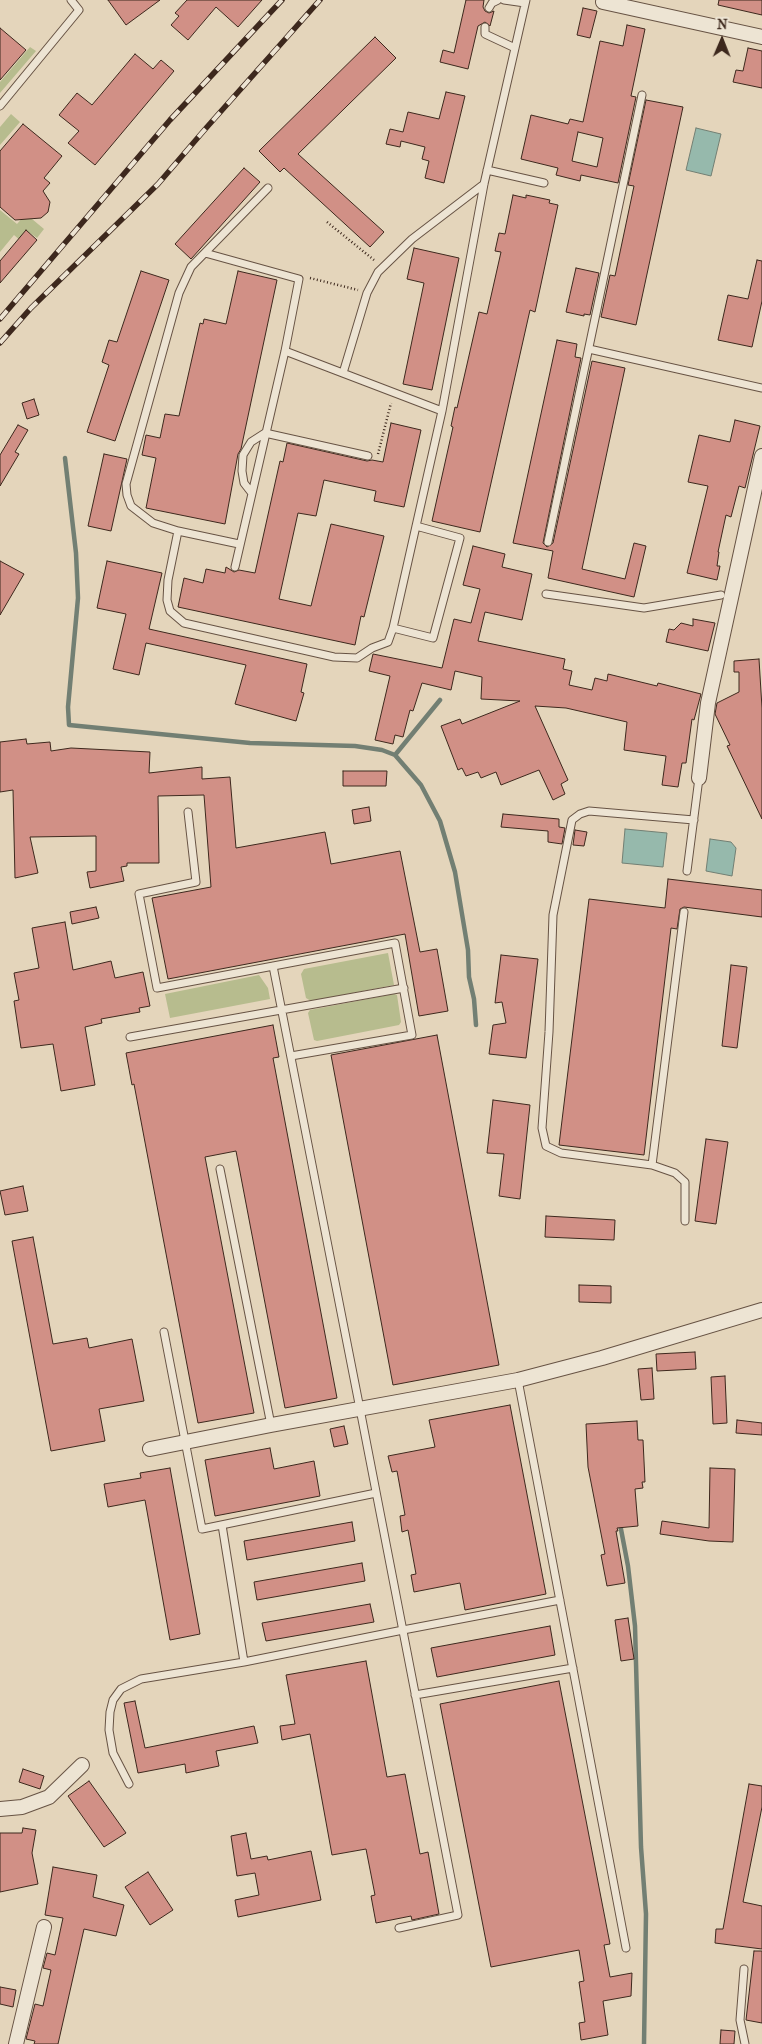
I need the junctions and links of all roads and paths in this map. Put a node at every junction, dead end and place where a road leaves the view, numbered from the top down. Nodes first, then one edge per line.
1 (71, 0) edge
2 (498, 0) edge
3 (504, 0) edge
4 (526, 1) edge
5 (600, 1) edge
6 (489, 8) dead end
7 (485, 27) dead end
8 (762, 37) edge
9 (515, 48) junction
10 (642, 95) dead end
11 (0, 106) edge
12 (487, 170) junction
13 (544, 183) dead end
14 (484, 184) junction
15 (268, 188) dead end
16 (328, 222) dead end
17 (205, 253) junction
18 (383, 268) junction
19 (299, 279) junction
20 (367, 292) junction
21 (588, 349) junction
22 (285, 351) junction
23 (343, 373) junction
24 (762, 388) edge
25 (394, 392) junction
26 (442, 410) junction
27 (265, 433) junction
28 (368, 456) joint
29 (762, 456) edge
30 (251, 492) junction
31 (416, 526) junction
32 (178, 532) junction
33 (548, 542) dead end
34 (239, 544) junction
35 (235, 567) dead end
36 (546, 594) dead end
37 (726, 594) junction
38 (393, 628) junction
39 (699, 778) joint
40 (188, 812) dead end
41 (694, 820) junction
42 (688, 871) dead end
43 (684, 912) dead end
44 (273, 966) junction
45 (404, 988) junction
46 (282, 1010) junction
47 (130, 1036) dead end
48 (291, 1056) junction
49 (652, 1165) junction
50 (220, 1169) dead end
51 (685, 1221) dead end
52 (762, 1310) edge
53 (164, 1332) dead end
54 (518, 1380) junction
55 (360, 1409) junction
56 (271, 1424) junction
57 (185, 1442) junction
58 (150, 1449) dead end
59 (376, 1493) junction
60 (222, 1524) junction
61 (560, 1600) junction
62 (403, 1630) junction
63 (244, 1662) junction
64 (573, 1668) junction
65 (415, 1695) junction
66 (82, 1765) dead end
67 (129, 1784) dead end
68 (0, 1810) edge
69 (44, 1926) dead end
70 (399, 1928) dead end
71 (626, 1948) dead end
72 (744, 1969) dead end
73 (16, 2044) edge
74 (746, 2044) edge

1 - 11 lane
2 - 6 lane
3 - 4 lane
4 - 9 lane
5 - 8 street
7 - 9 lane
9 - 12 lane
10 - 21 lane
12 - 13 lane
12 - 14 lane
14 - 18 lane
14 - 26 lane
15 - 17 lane
16 - 18 path
17 - 19 lane
17 - 32 lane
18 - 20 lane
19 - 20 path
19 - 22 lane
20 - 23 lane
21 - 24 lane
21 - 33 lane
22 - 23 lane
22 - 27 lane
23 - 25 lane
25 - 26 lane
25 - 28 path
26 - 31 lane
27 - 28 lane
27 - 30 lane
27 - 30 lane
29 - 37 street
30 - 34 lane
31 - 38 lane
31 - 38 lane
32 - 34 lane
32 - 38 lane
34 - 35 lane
36 - 37 lane
37 - 39 street
39 - 41 lane
40 - 44 lane
41 - 42 lane
41 - 49 lane
43 - 49 lane
44 - 45 lane
44 - 46 lane
45 - 46 lane
45 - 48 lane
46 - 47 lane
46 - 48 lane
48 - 55 lane
49 - 51 lane
50 - 56 lane
52 - 54 street
53 - 57 lane
54 - 55 street
54 - 61 lane
55 - 56 street
55 - 59 lane
56 - 57 street
57 - 58 street
57 - 60 lane
59 - 60 lane
59 - 62 lane
60 - 63 lane
61 - 62 lane
61 - 64 lane
62 - 63 lane
62 - 65 lane
63 - 67 lane
64 - 65 lane
64 - 71 lane
65 - 70 lane
66 - 68 street
69 - 73 street
72 - 74 lane

